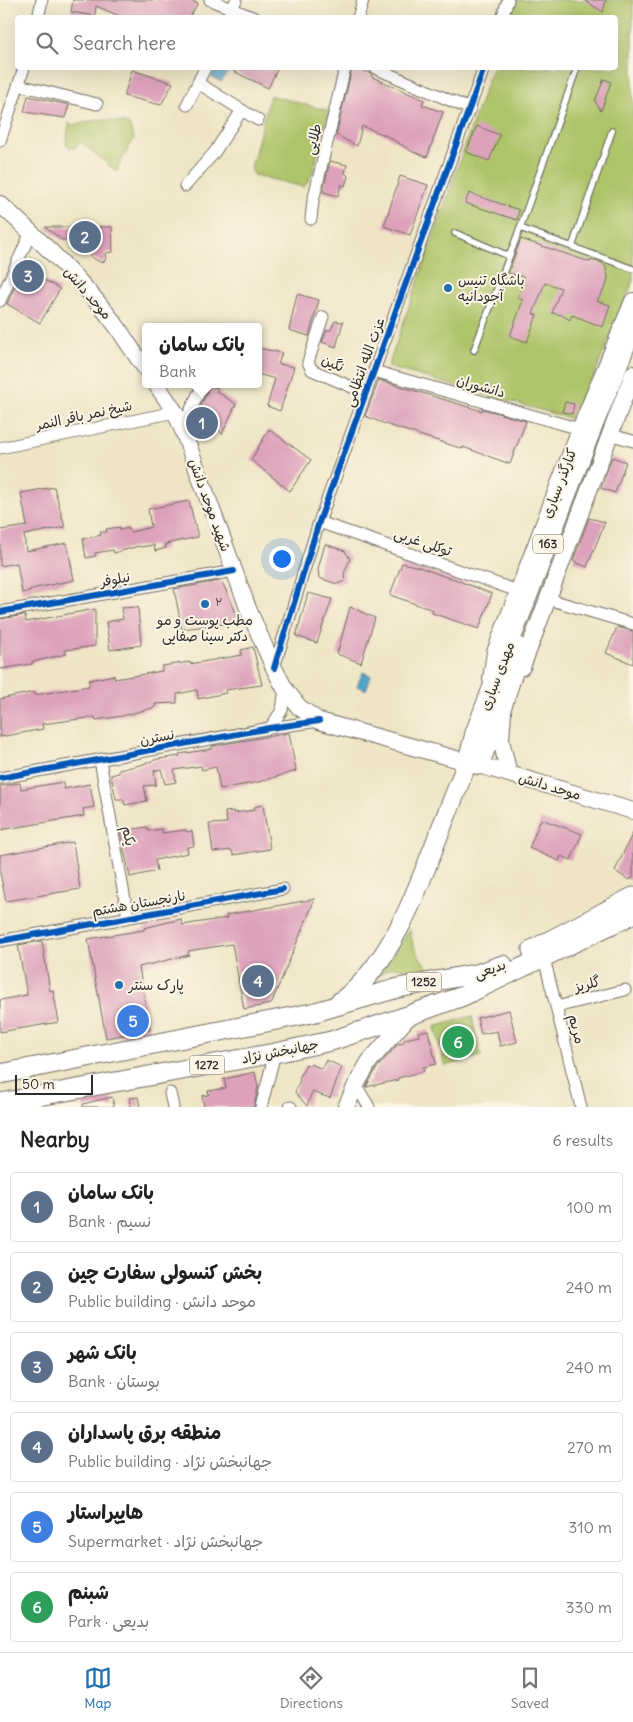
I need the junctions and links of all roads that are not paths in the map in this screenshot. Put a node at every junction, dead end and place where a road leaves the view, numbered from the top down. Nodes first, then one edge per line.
1 (42, 0) edge
2 (210, 0) edge
3 (363, 0) edge
4 (508, 0) edge
5 (232, 9) edge
6 (39, 15) edge
7 (247, 15) edge
8 (359, 15) edge
9 (503, 15) edge
10 (23, 70) edge
11 (204, 70) edge
12 (346, 70) edge
13 (380, 70) edge
14 (483, 70) edge
15 (576, 70) edge
16 (198, 83) junction
17 (19, 85) junction
18 (97, 104) dead end
19 (187, 105) dead end
20 (470, 109) junction
21 (242, 110) junction
22 (258, 120) dead end
23 (612, 131) dead end
24 (0, 141) edge
25 (185, 186) dead end
26 (3, 209) edge
27 (311, 219) dead end
28 (520, 228) junction
29 (32, 232) junction
30 (455, 233) dead end
31 (572, 247) junction
32 (509, 256) junction
33 (633, 269) edge
34 (0, 301) edge
35 (633, 301) edge
36 (323, 317) dead end
37 (633, 327) edge
38 (474, 350) dead end
39 (633, 351) edge
40 (142, 363) edge
41 (374, 371) junction
42 (633, 374) edge
43 (159, 388) edge
44 (201, 388) edge
45 (366, 394) junction
46 (175, 412) junction
47 (182, 428) junction
48 (580, 429) junction
49 (609, 434) junction
50 (633, 441) edge
51 (0, 448) edge
52 (319, 522) junction
53 (234, 571) junction
54 (518, 591) junction
55 (548, 599) junction
56 (0, 612) edge
57 (633, 624) edge
58 (274, 668) junction
59 (285, 689) junction
60 (496, 700) junction
61 (319, 721) junction
62 (270, 728) junction
63 (100, 760) junction
64 (473, 764) junction
65 (509, 774) junction
66 (0, 778) edge
67 (633, 811) edge
68 (283, 889) dead end
69 (633, 897) edge
70 (633, 914) edge
71 (128, 917) junction
72 (0, 941) edge
73 (544, 958) junction
74 (625, 990) dead end
75 (335, 1006) junction
76 (556, 1007) junction
77 (410, 1015) junction
78 (275, 1053) junction
79 (0, 1074) edge
80 (356, 1085) junction
81 (170, 1093) dead end
82 (1, 1102) edge
83 (173, 1107) edge
84 (261, 1107) edge
85 (346, 1107) edge
86 (369, 1107) edge
87 (581, 1107) edge

1 - 6 street
2 - 5 street
3 - 8 street
4 - 9 street
5 - 7 street
10 - 17 street
11 - 16 street
12 - 27 street, طلایی
13 - 20 street
14 - 20 street, عزت الله انتظامی
15 - 28 lane
16 - 19 street
16 - 21 street
17 - 18 street
17 - 24 street
20 - 41 street, عزت الله انتظامی
21 - 22 street
21 - 25 street
23 - 31 lane
26 - 29 main road, موحد دانش
28 - 31 lane
28 - 32 lane
29 - 34 street
29 - 40 main road, موحد دانش
30 - 32 lane
31 - 33 lane
32 - 38 lane
35 - 48 main road, کنارگذر سباری
36 - 45 street, نگین
37 - 60 main road, مهدی سباری / 163
39 - 60 main road, مهدی سباری / 163
41 - 45 street, عزت الله انتظامی
41 - 48 street, دانشوران
42 - 49 main road
43 - 46 main road
44 - 47 street
45 - 52 street, عزت الله انتظامی
46 - 47 main road, شهید موحد دانش
46 - 51 street, شیخ نمر باقر النمر
47 - 53 main road, شهید موحد دانش
48 - 54 main road, کنارگذر سباری
49 - 50 street
49 - 55 main road
52 - 54 street, توکلی غربی
52 - 58 street, عزت الله انتظامی
53 - 56 street, نیلوفر
53 - 58 main road, شهید موحد دانش
54 - 60 main road, کنارگذر سباری
55 - 57 street
55 - 60 main road
58 - 59 main road, شهید موحد دانش
59 - 61 main road, شهید موحد دانش
59 - 62 street
60 - 64 main road, مهدی سباری / 163
60 - 65 main road, کنارگذر سباری
61 - 62 street, نسترن
61 - 64 main road, شهید موحد دانش
62 - 63 street, نسترن
63 - 66 street, نسترن
63 - 71 street, یکم
64 - 65 main road, موحد دانش
64 - 75 main road, مهدی سباری / 163
65 - 67 main road, موحد دانش
68 - 71 street, نارنجستان هشتم
69 - 75 main road, بدیعی / 1252
70 - 73 main road, بدیعی / 1252
71 - 72 street, نارنجستان هشتم
73 - 76 street, مریم
73 - 77 main road, بدیعی / 1252
74 - 76 street, گلریز
75 - 79 main road, 1272
76 - 87 street, مریم
77 - 78 main road, جهانبخش نژاد / 1272
77 - 80 main road
78 - 82 main road, جهانبخش نژاد / 1272
78 - 84 street
80 - 85 main road
80 - 86 street
81 - 83 street

